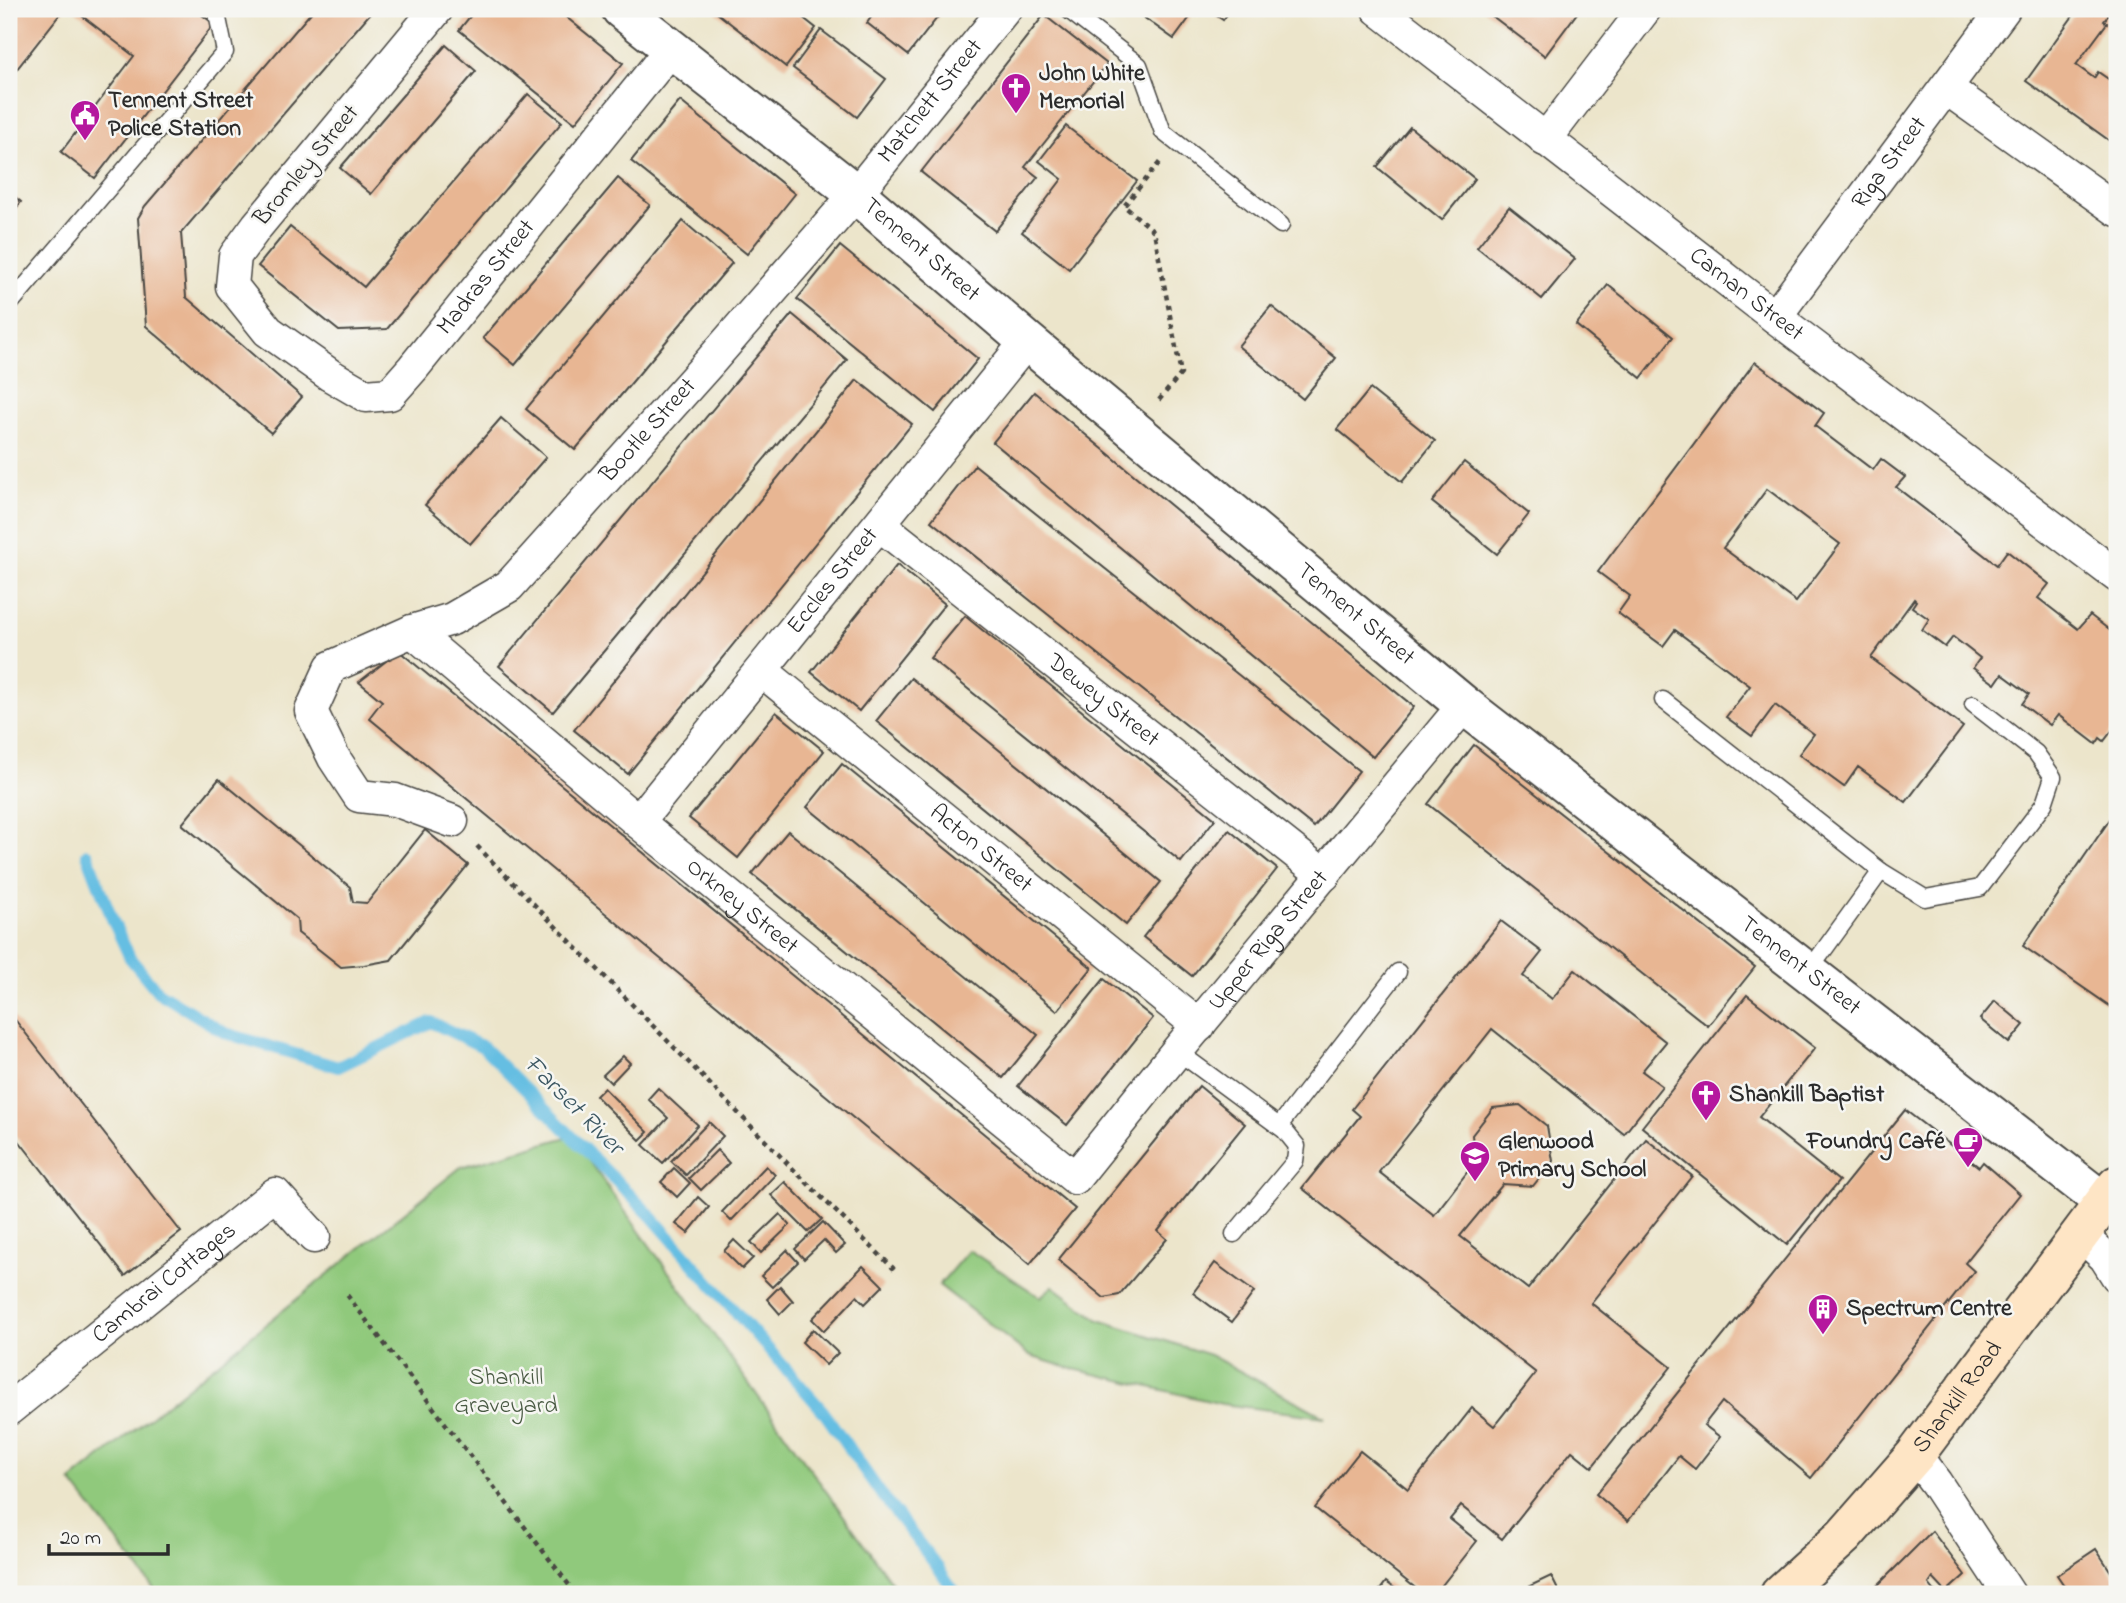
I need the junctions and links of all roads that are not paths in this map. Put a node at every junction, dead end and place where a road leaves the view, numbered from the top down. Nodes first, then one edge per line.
1 (216, 9) edge
2 (437, 9) edge
3 (621, 9) edge
4 (1005, 9) edge
5 (1066, 9) edge
6 (1377, 9) edge
7 (1645, 9) edge
8 (2004, 9) edge
9 (671, 49) junction
10 (1946, 89) junction
11 (1545, 140) junction
12 (856, 194) junction
13 (2117, 210) edge
14 (1281, 225) dead end
15 (9, 305) edge
16 (1775, 317) junction
17 (268, 331) joint
18 (1027, 341) junction
19 (880, 525) junction
20 (2117, 576) edge
21 (412, 631) junction
22 (762, 671) junction
23 (1664, 701) dead end
24 (1973, 704) dead end
25 (1464, 705) junction
26 (452, 821) road end
27 (638, 822) junction
28 (1881, 871) junction
29 (1324, 875) junction
30 (1398, 972) dead end
31 (1808, 972) junction
32 (1199, 1026) junction
33 (1177, 1051) junction
34 (1279, 1126) junction
35 (1075, 1178) joint
36 (2111, 1194) edge
37 (1234, 1234) dead end
38 (2081, 1235) junction
39 (314, 1237) dead end
40 (2117, 1276) edge
41 (9, 1409) edge
42 (1915, 1455) junction
43 (1780, 1594) edge
44 (2009, 1594) edge

1 - 15 lane
2 - 17 street, Bromley Street
3 - 9 street, Tennent Street
4 - 12 street, Matchett Street
5 - 14 lane
6 - 11 street, Carnan Street
7 - 11 street
8 - 10 street, Riga Street
9 - 12 street, Tennent Street
9 - 17 street, Madras Street
10 - 13 street
10 - 16 street, Riga Street
11 - 16 street, Carnan Street
12 - 18 street, Tennent Street
12 - 21 street, Bootle Street
16 - 20 street, Carnan Street
18 - 19 street, Eccles Street
18 - 25 street, Tennent Street
19 - 22 street, Eccles Street
19 - 29 street, Dewey Street
21 - 26 street, Bootle Street
21 - 27 street, Orkney Street
22 - 27 street, Eccles Street
22 - 32 street, Acton Street
23 - 28 lane
24 - 28 lane
25 - 29 street, Upper Riga Street
25 - 31 street, Tennent Street
27 - 35 street, Orkney Street
28 - 31 lane
29 - 32 street, Upper Riga Street
30 - 34 lane
31 - 36 street, Tennent Street
32 - 33 street, Upper Riga Street
33 - 34 lane
33 - 35 street, Upper Riga Street
34 - 37 lane
36 - 38 main road, Shankill Road
38 - 40 street
38 - 42 main road, Shankill Road
39 - 41 street, Cambrai Cottages
42 - 43 main road, Shankill Road
42 - 44 street

